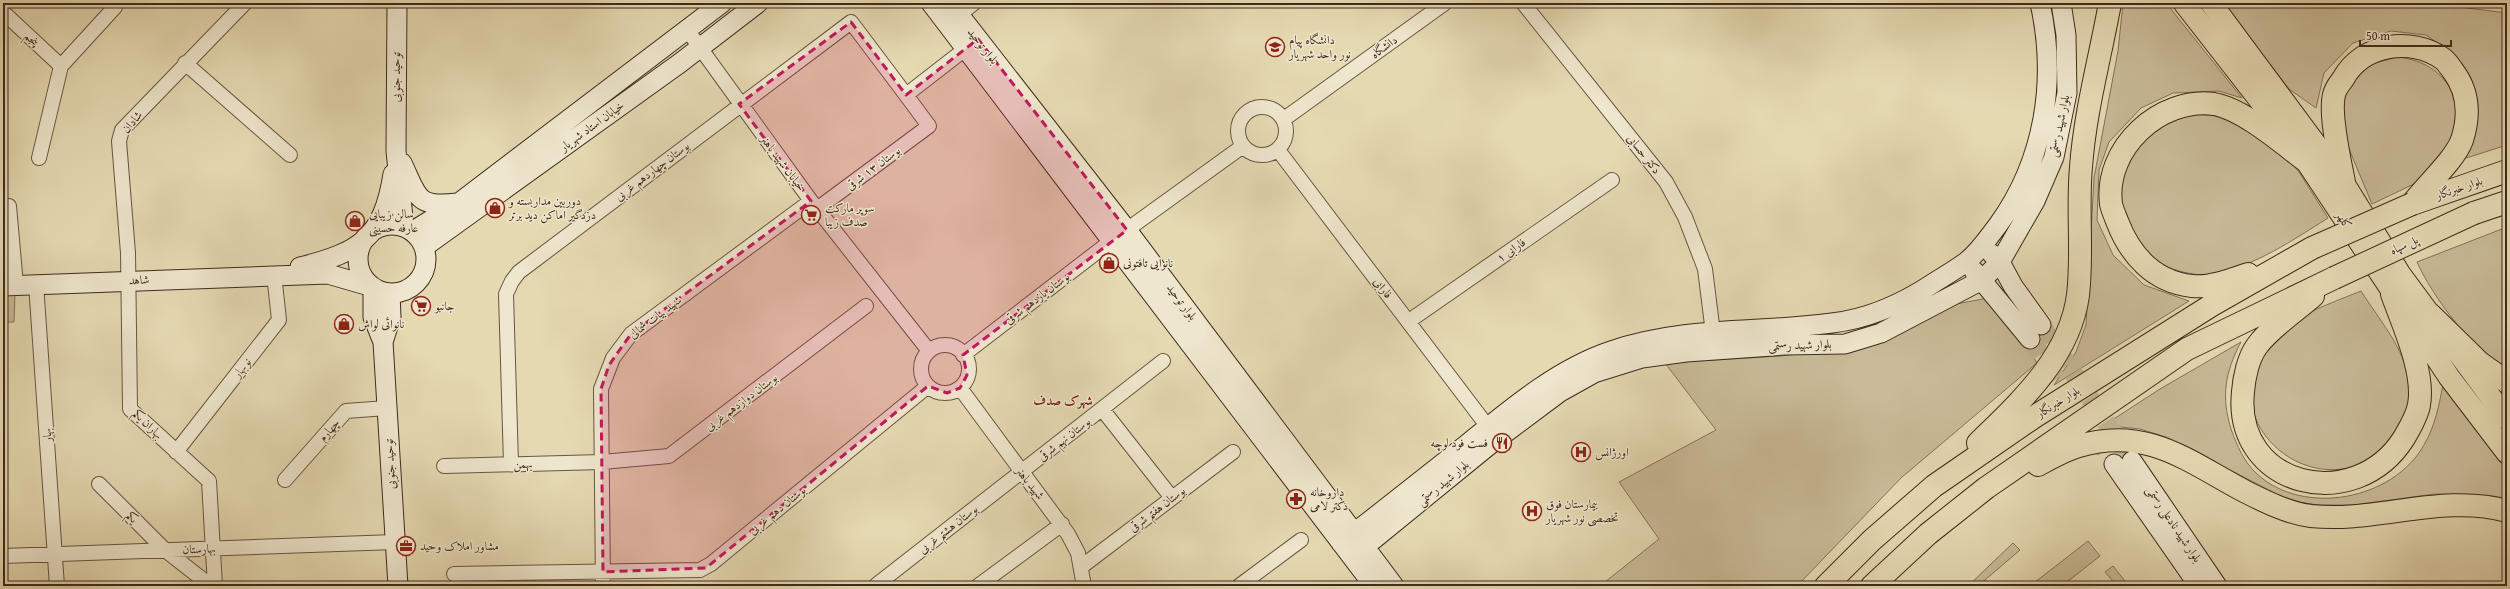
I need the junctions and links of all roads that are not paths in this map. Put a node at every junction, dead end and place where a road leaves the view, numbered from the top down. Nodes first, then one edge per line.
1 (245, 3) edge
2 (397, 3) edge
3 (758, 3) edge
4 (931, 3) edge
5 (974, 3) edge
6 (1445, 3) edge
7 (1523, 3) edge
8 (2040, 3) edge
9 (2061, 3) edge
10 (2110, 3) edge
11 (2184, 3) edge
12 (2211, 3) edge
13 (115, 7) dead end
14 (715, 9) edge
15 (954, 9) edge
16 (3, 12) edge
17 (688, 31) junction
18 (720, 31) junction
19 (972, 44) junction
20 (668, 45) junction
21 (700, 48) junction
22 (185, 64) junction
23 (61, 66) junction
24 (674, 67) junction
25 (906, 95) junction
26 (739, 104) junction
27 (1284, 119) junction
28 (929, 126) joint
29 (1243, 146) junction
30 (1278, 150) junction
31 (396, 151) junction
32 (290, 155) dead end
33 (39, 158) dead end
34 (2306, 161) junction
35 (2507, 171) edge
36 (1612, 180) dead end
37 (2344, 182) junction
38 (460, 202) junction
39 (2507, 202) edge
40 (2412, 204) junction
41 (814, 205) junction
42 (9, 206) dead end
43 (2507, 210) edge
44 (2474, 213) junction
45 (408, 229) junction
46 (1127, 230) junction
47 (371, 234) junction
48 (1110, 242) junction
49 (1983, 245) junction
50 (424, 247) junction
51 (2312, 248) junction
52 (3, 259) edge
53 (1966, 262) junction
54 (2000, 262) junction
55 (274, 274) junction
56 (2334, 278) junction
57 (11, 280) edge
58 (1982, 280) junction
59 (128, 281) junction
60 (36, 284) junction
61 (382, 290) junction
62 (2392, 294) junction
63 (866, 306) dead end
64 (2431, 315) junction
65 (1409, 321) junction
66 (1714, 340) junction
67 (929, 351) junction
68 (963, 355) junction
69 (1163, 361) dead end
70 (2507, 382) edge
71 (928, 386) junction
72 (960, 388) junction
73 (387, 408) junction
74 (1102, 409) junction
75 (2507, 419) edge
76 (1488, 427) junction
77 (2502, 447) edge
78 (176, 452) junction
79 (1232, 452) dead end
80 (602, 462) junction
81 (511, 464) junction
82 (444, 466) dead end
83 (1021, 472) junction
84 (285, 480) dead end
85 (99, 484) dead end
86 (1934, 486) junction
87 (1986, 488) junction
88 (1172, 498) junction
89 (2507, 511) edge
90 (1062, 524) junction
91 (1378, 526) junction
92 (1301, 540) dead end
93 (395, 542) junction
94 (1353, 545) junction
95 (212, 549) junction
96 (165, 550) junction
97 (56, 554) junction
98 (3, 556) edge
99 (1081, 567) junction
100 (603, 572) junction
101 (454, 574) dead end
102 (1876, 584) edge
103 (57, 586) edge
104 (211, 586) edge
105 (215, 586) edge
106 (398, 586) edge
107 (603, 586) edge
108 (875, 586) edge
109 (978, 586) edge
110 (1084, 586) edge
111 (1239, 586) edge
112 (1374, 586) edge
113 (1394, 586) edge
114 (1826, 586) edge
115 (2199, 586) edge
116 (2217, 586) edge

1 - 22 street, شادان
2 - 31 main road, توحید جنوبی
3 - 18 main road, خیابان استاد شهریار
4 - 19 main road, بلوار توحید
5 - 15 street
6 - 27 street, دانشگاه
7 - 66 street, دکتر حسابی
8 - 49 main road, بلوار شهید رستمی
9 - 54 main road, بلوار شهید رستمی
10 - 86 highway
11 - 34 main road, کلهر
12 - 37 main road, کلهر
13 - 23 street
14 - 17 main road, خیابان استاد شهریار
14 - 18 main road
15 - 19 main road, بلوار توحید
16 - 23 street, پنجم
17 - 20 main road, خیابان استاد شهریار
17 - 21 street, خیابان شهید باهنر
18 - 21 main road, خیابان استاد شهریار
19 - 25 street
19 - 46 main road, بلوار توحید
19 - 48 main road, بلوار توحید
20 - 24 main road
20 - 38 main road, خیابان استاد شهریار
21 - 24 main road, خیابان استاد شهریار
21 - 26 street, خیابان شهید باهنر
22 - 32 street
22 - 59 street, شادان
23 - 33 street
24 - 50 main road, خیابان استاد شهریار
25 - 26 street, بوستان چهاردهم غربی
25 - 28 street, بوستان چهاردهم غربی
26 - 41 street, خیابان شهید باهنر
26 - 81 street, بوستان چهاردهم غربی
27 - 29 street
27 - 30 street
28 - 41 street, بوستان ۱۳ شرقی
29 - 30 street
29 - 46 street
30 - 65 street, فارابی
31 - 38 main road
31 - 45 main road, توحید جنوبی
31 - 47 main road, توحید جنوبی
34 - 51 highway
34 - 62 main road, کلهر
35 - 40 highway, بلوار خبرنگار
36 - 65 street, فارابی ۱
37 - 40 highway
37 - 64 main road, کلهر
38 - 45 main road, خیابان استاد شهریار
39 - 44 highway
40 - 51 highway, bridge
41 - 67 street, خیابان شهید باهنر
41 - 80 street, شهید بیات شمالی
42 - 57 street
43 - 44 highway
44 - 56 highway, پل سپاه, bridge
45 - 47 main road
45 - 50 main road
46 - 48 street, بوستان یازدهم شرقی
46 - 94 main road, بلوار توحید
47 - 55 main road
47 - 61 main road
48 - 68 street, بوستان یازدهم شرقی
48 - 94 main road, بلوار توحید
49 - 53 main road, بلوار شهید رستمی
49 - 54 main road
50 - 61 main road
51 - 86 highway, بلوار خبرنگار
52 - 57 street
53 - 58 main road
53 - 66 main road, بلوار شهید رستمی
54 - 58 main road, بلوار شهید رستمی
54 - 58 main road
55 - 59 main road, شاهد
55 - 61 main road
55 - 78 street, نوبهار
56 - 62 highway
56 - 87 highway
57 - 60 main road, شاهد
58 - 66 main road, بلوار شهید رستمی
59 - 60 main road, شاهد
59 - 78 street, بهاران یکم
60 - 97 street, بهار
61 - 73 main road, توحید جنوبی
62 - 77 main road, کلهر
63 - 80 street, بوستان دوازدهم غربی
64 - 70 highway
64 - 75 main road, کلهر
65 - 76 street, فارابی
66 - 76 main road, بلوار شهید رستمی
66 - 91 main road, بلوار شهید رستمی
67 - 68 street
67 - 71 street
68 - 72 street
69 - 74 street, بوستان نهم شرقی
71 - 72 street
71 - 100 street, بوستان دهم غربی
72 - 83 street, شهید باهنر
73 - 84 street, چهارم
73 - 93 main road, توحید جنوبی
74 - 83 street, بوستان نهم شرقی
74 - 88 street
76 - 91 main road, بلوار شهید رستمی
78 - 95 street, بهاران یکم
79 - 88 street, بوستان هفتم شرقی
80 - 81 street, بهمن
80 - 100 street, شهید بیات شمالی
81 - 82 street, بهمن
83 - 90 street, شهید باهنر
83 - 108 street, بوستان هشتم غربی
85 - 96 street, یکم
86 - 114 highway, بلوار خبرنگار
87 - 89 highway
87 - 102 highway
88 - 99 street, بوستان هفتم شرقی
90 - 99 street, شهید باهنر
90 - 109 street
91 - 94 main road, بلوار شهید رستمی
92 - 111 street
93 - 95 street, بهارستان
93 - 106 main road, توحید جنوبی
94 - 112 main road, بلوار توحید
94 - 113 main road, بلوار توحید
95 - 96 street, بهارستان
95 - 105 street, بهاران یکم
96 - 97 street, بهارستان
96 - 104 street, یکم
97 - 98 street, بهارستان
97 - 103 street, بهار
99 - 110 street, شهید باهنر
100 - 101 street, بوستان دهم غربی
100 - 107 street, شهید بیات شمالی
115 - 116 main road, بلوار شهید نادعلی رستمی

